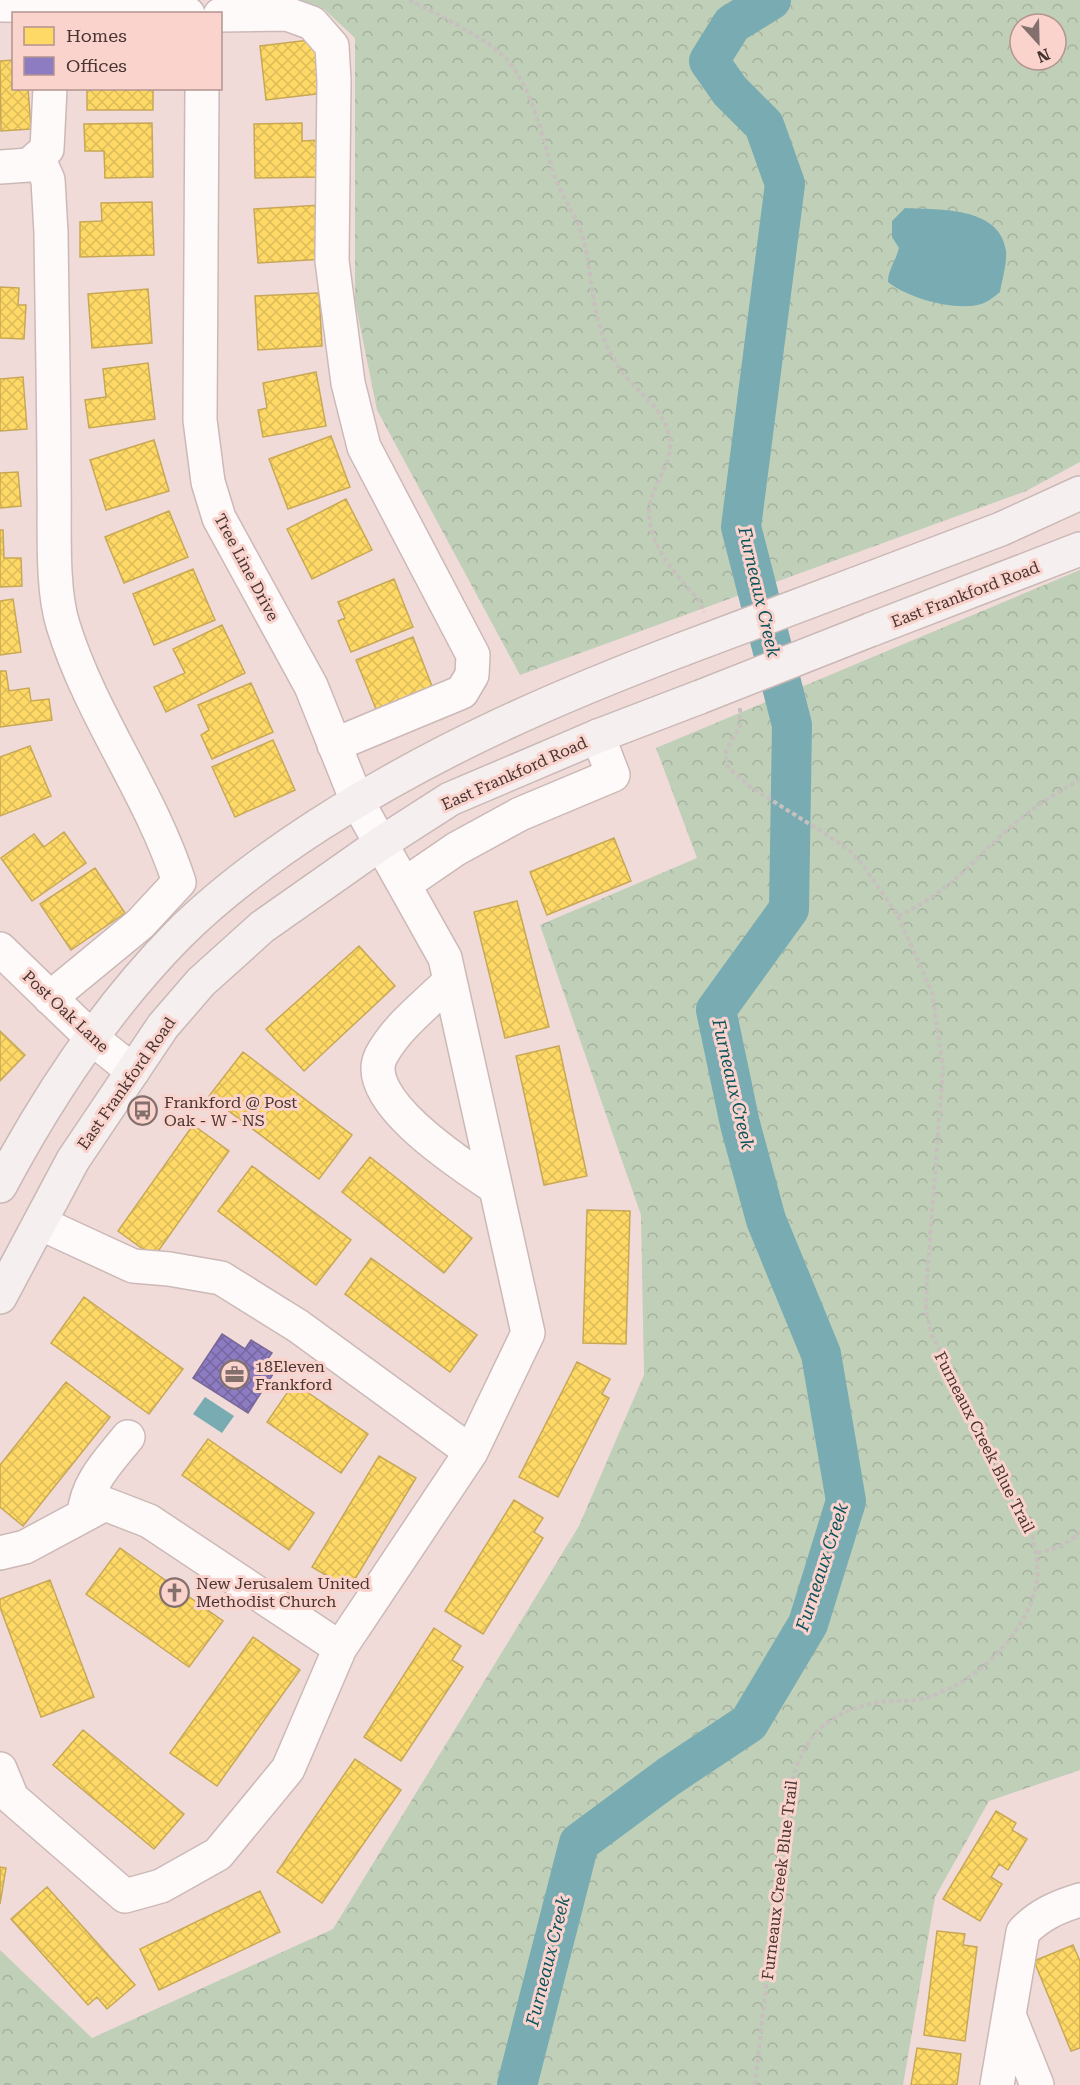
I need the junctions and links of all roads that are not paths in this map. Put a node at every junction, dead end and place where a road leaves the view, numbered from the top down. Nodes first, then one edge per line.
1 (0, 5) edge
2 (51, 9) edge
3 (182, 12) edge
4 (222, 15) edge
5 (50, 90) edge
6 (202, 90) edge
7 (39, 159) junction
8 (0, 167) edge
9 (1080, 493) edge
10 (1080, 549) edge
11 (598, 736) junction
12 (334, 745) junction
13 (357, 801) junction
14 (380, 844) junction
15 (405, 884) junction
16 (0, 949) edge
17 (450, 981) junction
18 (50, 998) junction
19 (93, 1039) junction
20 (133, 1071) junction
21 (0, 1186) edge
22 (496, 1188) junction
23 (42, 1224) junction
24 (0, 1297) edge
25 (128, 1437) dead end
26 (471, 1452) junction
27 (84, 1514) junction
28 (0, 1553) edge
29 (340, 1648) junction
30 (0, 1769) edge
31 (1080, 1900) edge
32 (1009, 2014) junction
33 (997, 2085) edge
34 (1037, 2085) edge

1 - 2 street
2 - 3 street
4 - 12 street
5 - 7 street
6 - 12 street, Tree Line Drive
7 - 8 street
7 - 18 street
9 - 13 main road, bridge
10 - 11 main road, East Frankford Road, bridge
11 - 14 main road, East Frankford Road
11 - 15 street
12 - 13 street, Tree Line Drive
13 - 14 street, Tree Line Drive
13 - 19 main road
14 - 15 street, Tree Line Drive
14 - 20 main road, East Frankford Road
15 - 17 street, Tree Line Drive
16 - 18 street, Post Oak Lane
17 - 22 street, Tree Line Drive
17 - 22 street
18 - 19 street, Post Oak Lane
19 - 20 street, Post Oak Lane
19 - 21 main road
20 - 23 main road, East Frankford Road
22 - 26 street, Tree Line Drive
23 - 24 main road, East Frankford Road
23 - 26 street
25 - 27 street
26 - 29 street, Tree Line Drive
27 - 28 street
27 - 29 street
29 - 30 street, Tree Line Drive
31 - 32 street
32 - 33 street
32 - 34 street

